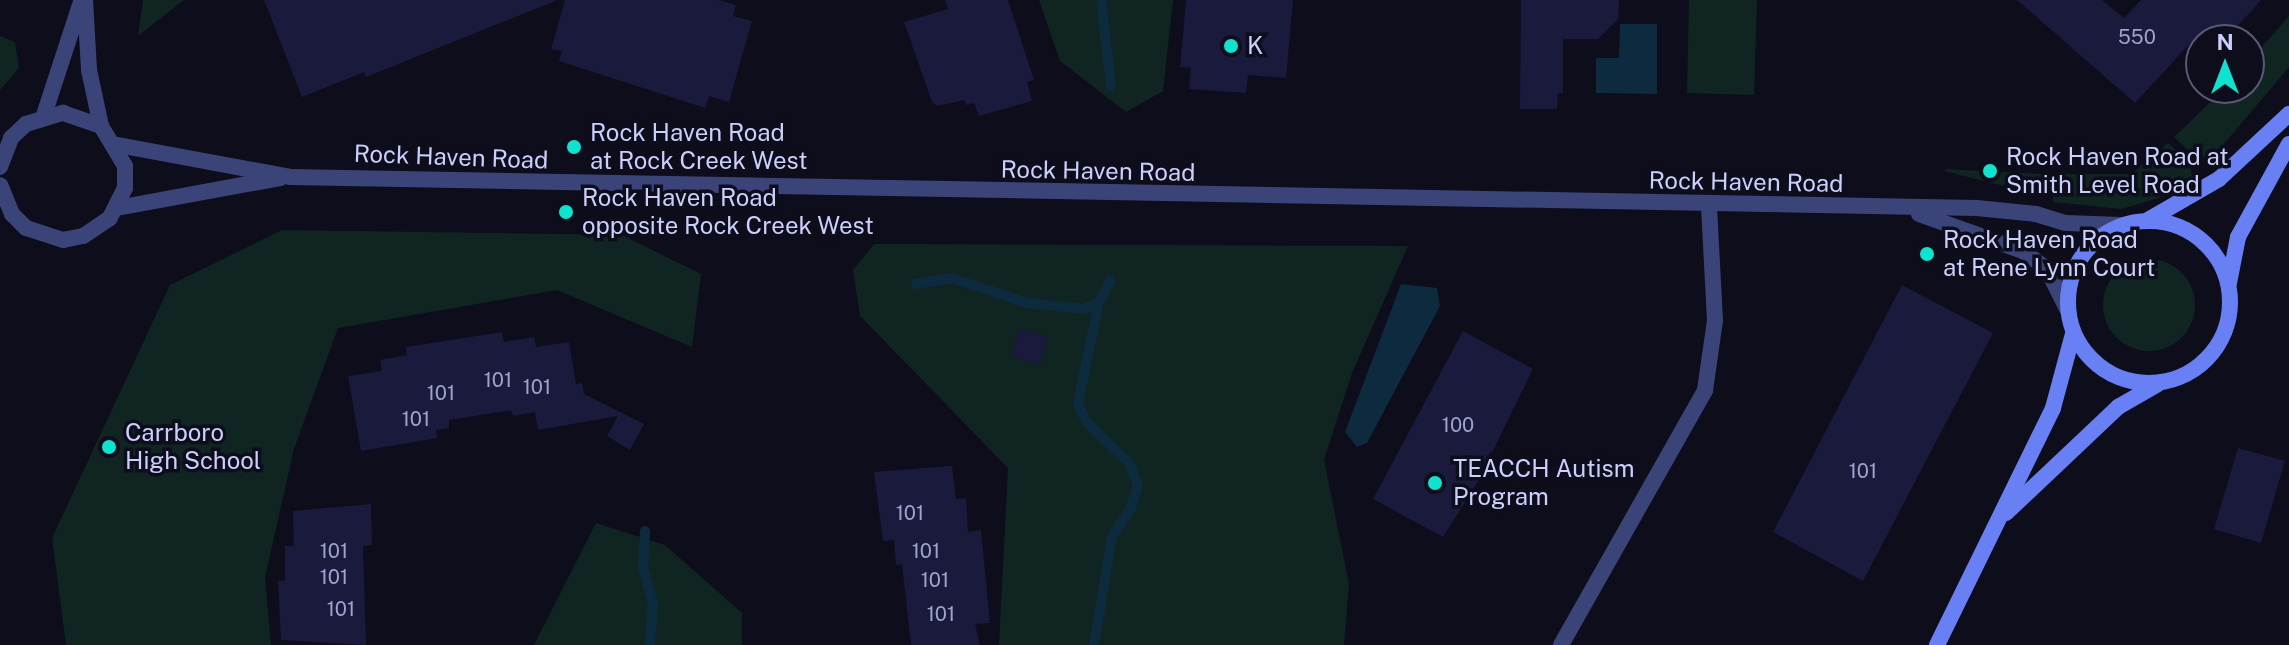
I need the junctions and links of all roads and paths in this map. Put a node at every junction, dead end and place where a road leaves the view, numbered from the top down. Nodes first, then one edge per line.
1 (84, 0) edge
2 (2289, 114) edge
3 (44, 115) junction
4 (101, 126) junction
5 (2289, 144) edge
6 (118, 145) junction
7 (0, 167) edge
8 (290, 177) junction
9 (0, 185) edge
10 (1709, 205) junction
11 (117, 208) junction
12 (1906, 210) junction
13 (2148, 220) junction
14 (2121, 225) junction
15 (2229, 283) junction
16 (2067, 309) junction
17 (2073, 334) junction
18 (2159, 383) junction
19 (1998, 521) junction
20 (1561, 645) edge
21 (1937, 645) edge

1 - 3 street
1 - 4 street
2 - 13 main road
3 - 4 street
3 - 7 street
4 - 6 street
5 - 15 main road
6 - 8 street, Rock Haven Road
6 - 11 street
8 - 10 street, Rock Haven Road
8 - 11 street, Rock Haven Road
9 - 11 street, Rock Haven Road
10 - 12 street, Rock Haven Road
10 - 20 street
12 - 14 street, Rock Haven Road
12 - 16 street, Rock Haven Road
13 - 14 main road
13 - 15 main road
14 - 16 main road
15 - 18 main road
16 - 17 main road
17 - 18 main road
17 - 19 main road
18 - 19 main road
19 - 21 main road

